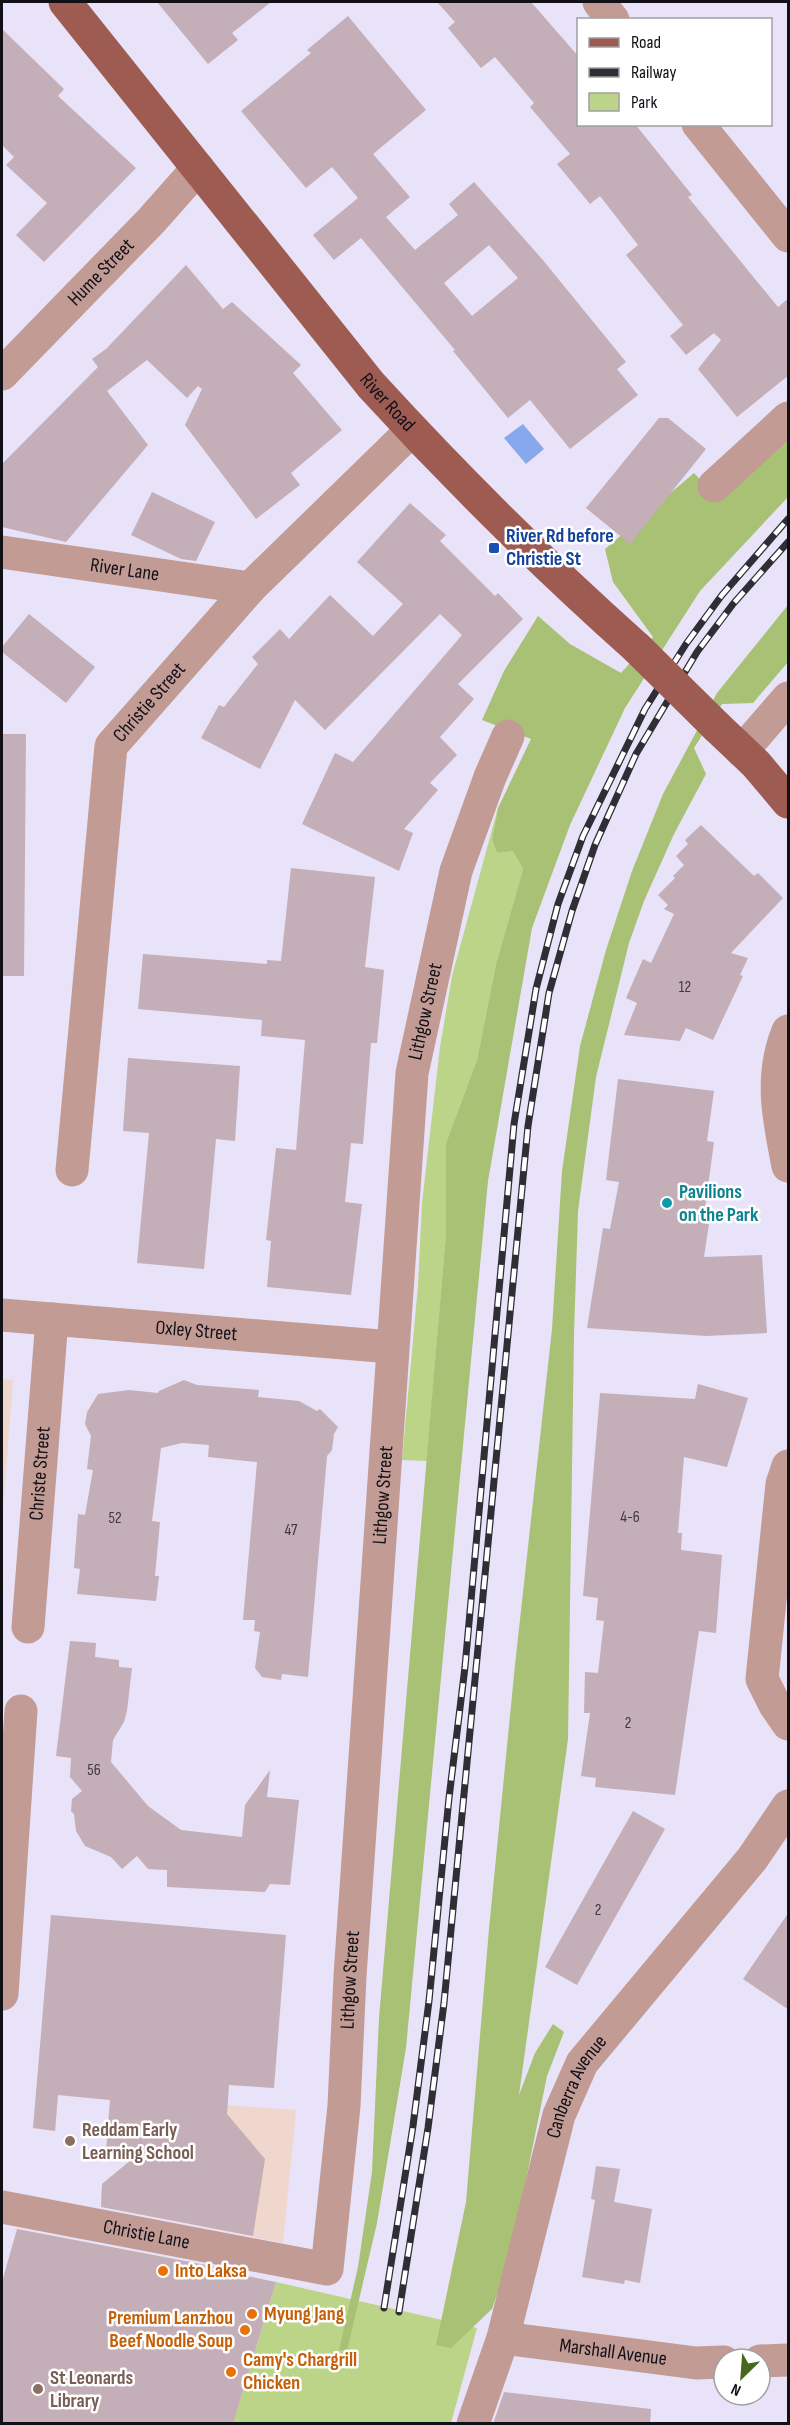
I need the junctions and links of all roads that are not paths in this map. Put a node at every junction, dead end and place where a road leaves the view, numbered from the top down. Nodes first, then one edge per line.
1 (599, 2) edge
2 (75, 5) edge
3 (611, 18) edge
4 (700, 126) edge
5 (198, 168) junction
6 (789, 236) edge
7 (2, 374) edge
8 (789, 418) edge
9 (412, 430) junction
10 (714, 486) dead end
11 (2, 552) edge
12 (250, 588) junction
13 (789, 698) edge
14 (508, 736) dead end
15 (749, 757) junction
16 (789, 786) edge
17 (789, 802) edge
18 (789, 1031) edge
19 (789, 1166) edge
20 (72, 1170) dead end
21 (2, 1315) edge
22 (52, 1319) junction
23 (392, 1347) junction
24 (789, 1466) edge
25 (28, 1627) dead end
26 (21, 1711) dead end
27 (789, 1724) edge
28 (789, 1806) edge
29 (2, 1994) edge
30 (2, 2207) edge
31 (327, 2269) joint
32 (503, 2338) junction
33 (789, 2360) edge
34 (772, 2361) edge
35 (712, 2362) edge
36 (473, 2424) edge

1 - 3 street
2 - 5 main road, River Road
4 - 6 street
5 - 7 street, Hume Street
5 - 9 main road, River Road
8 - 10 street
9 - 12 street, Christie Street
9 - 15 main road, River Road, bridge
11 - 12 street, River Lane
12 - 20 street, Christie Street
13 - 15 street
14 - 23 street, Lithgow Street
15 - 16 main road, River Road
15 - 17 main road, River Road
18 - 19 street
21 - 22 street, Oxley Street
22 - 23 street, Oxley Street
22 - 25 street, Christe Street
23 - 31 street, Lithgow Street
24 - 27 street
26 - 29 street
28 - 32 street, Canberra Avenue
30 - 31 street, Christie Lane
32 - 35 street, Marshall Avenue
32 - 36 street, Canberra Avenue
33 - 34 street

